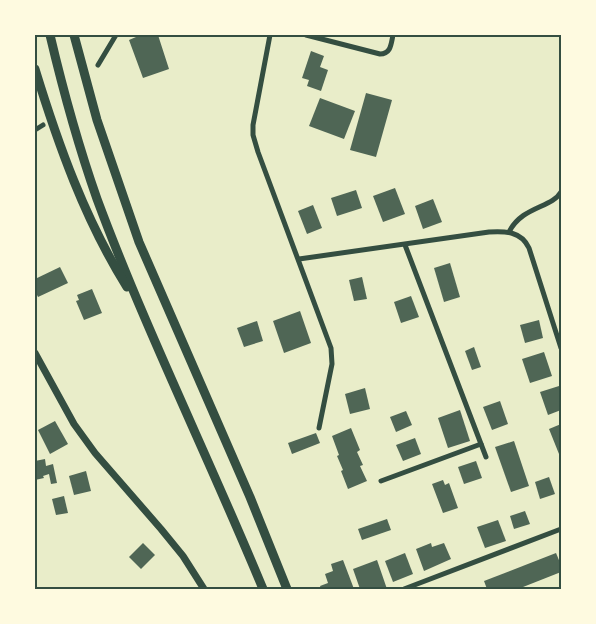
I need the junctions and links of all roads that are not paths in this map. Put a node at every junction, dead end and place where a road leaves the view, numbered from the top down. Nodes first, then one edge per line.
1 (50, 35) edge
2 (74, 35) edge
3 (116, 35) edge
4 (270, 35) edge
5 (306, 35) edge
6 (393, 35) edge
7 (98, 66) dead end
8 (35, 69) edge
9 (42, 125) dead end
10 (35, 130) edge
11 (561, 192) edge
12 (509, 232) junction
13 (405, 245) junction
14 (299, 259) junction
15 (139, 306) junction
16 (561, 348) edge
17 (35, 353) edge
18 (319, 428) dead end
19 (481, 444) junction
20 (486, 457) dead end
21 (381, 481) dead end
22 (561, 529) edge
23 (204, 589) edge
24 (263, 589) edge
25 (287, 589) edge
26 (404, 589) edge

1 - 15 highway
2 - 25 highway
3 - 7 street
4 - 14 street
5 - 6 street
8 - 15 highway
9 - 10 street
11 - 12 street
12 - 13 street
12 - 16 street
13 - 14 street
13 - 19 street
14 - 18 street
15 - 24 highway
17 - 23 main road
19 - 20 street
19 - 21 street
22 - 26 street

